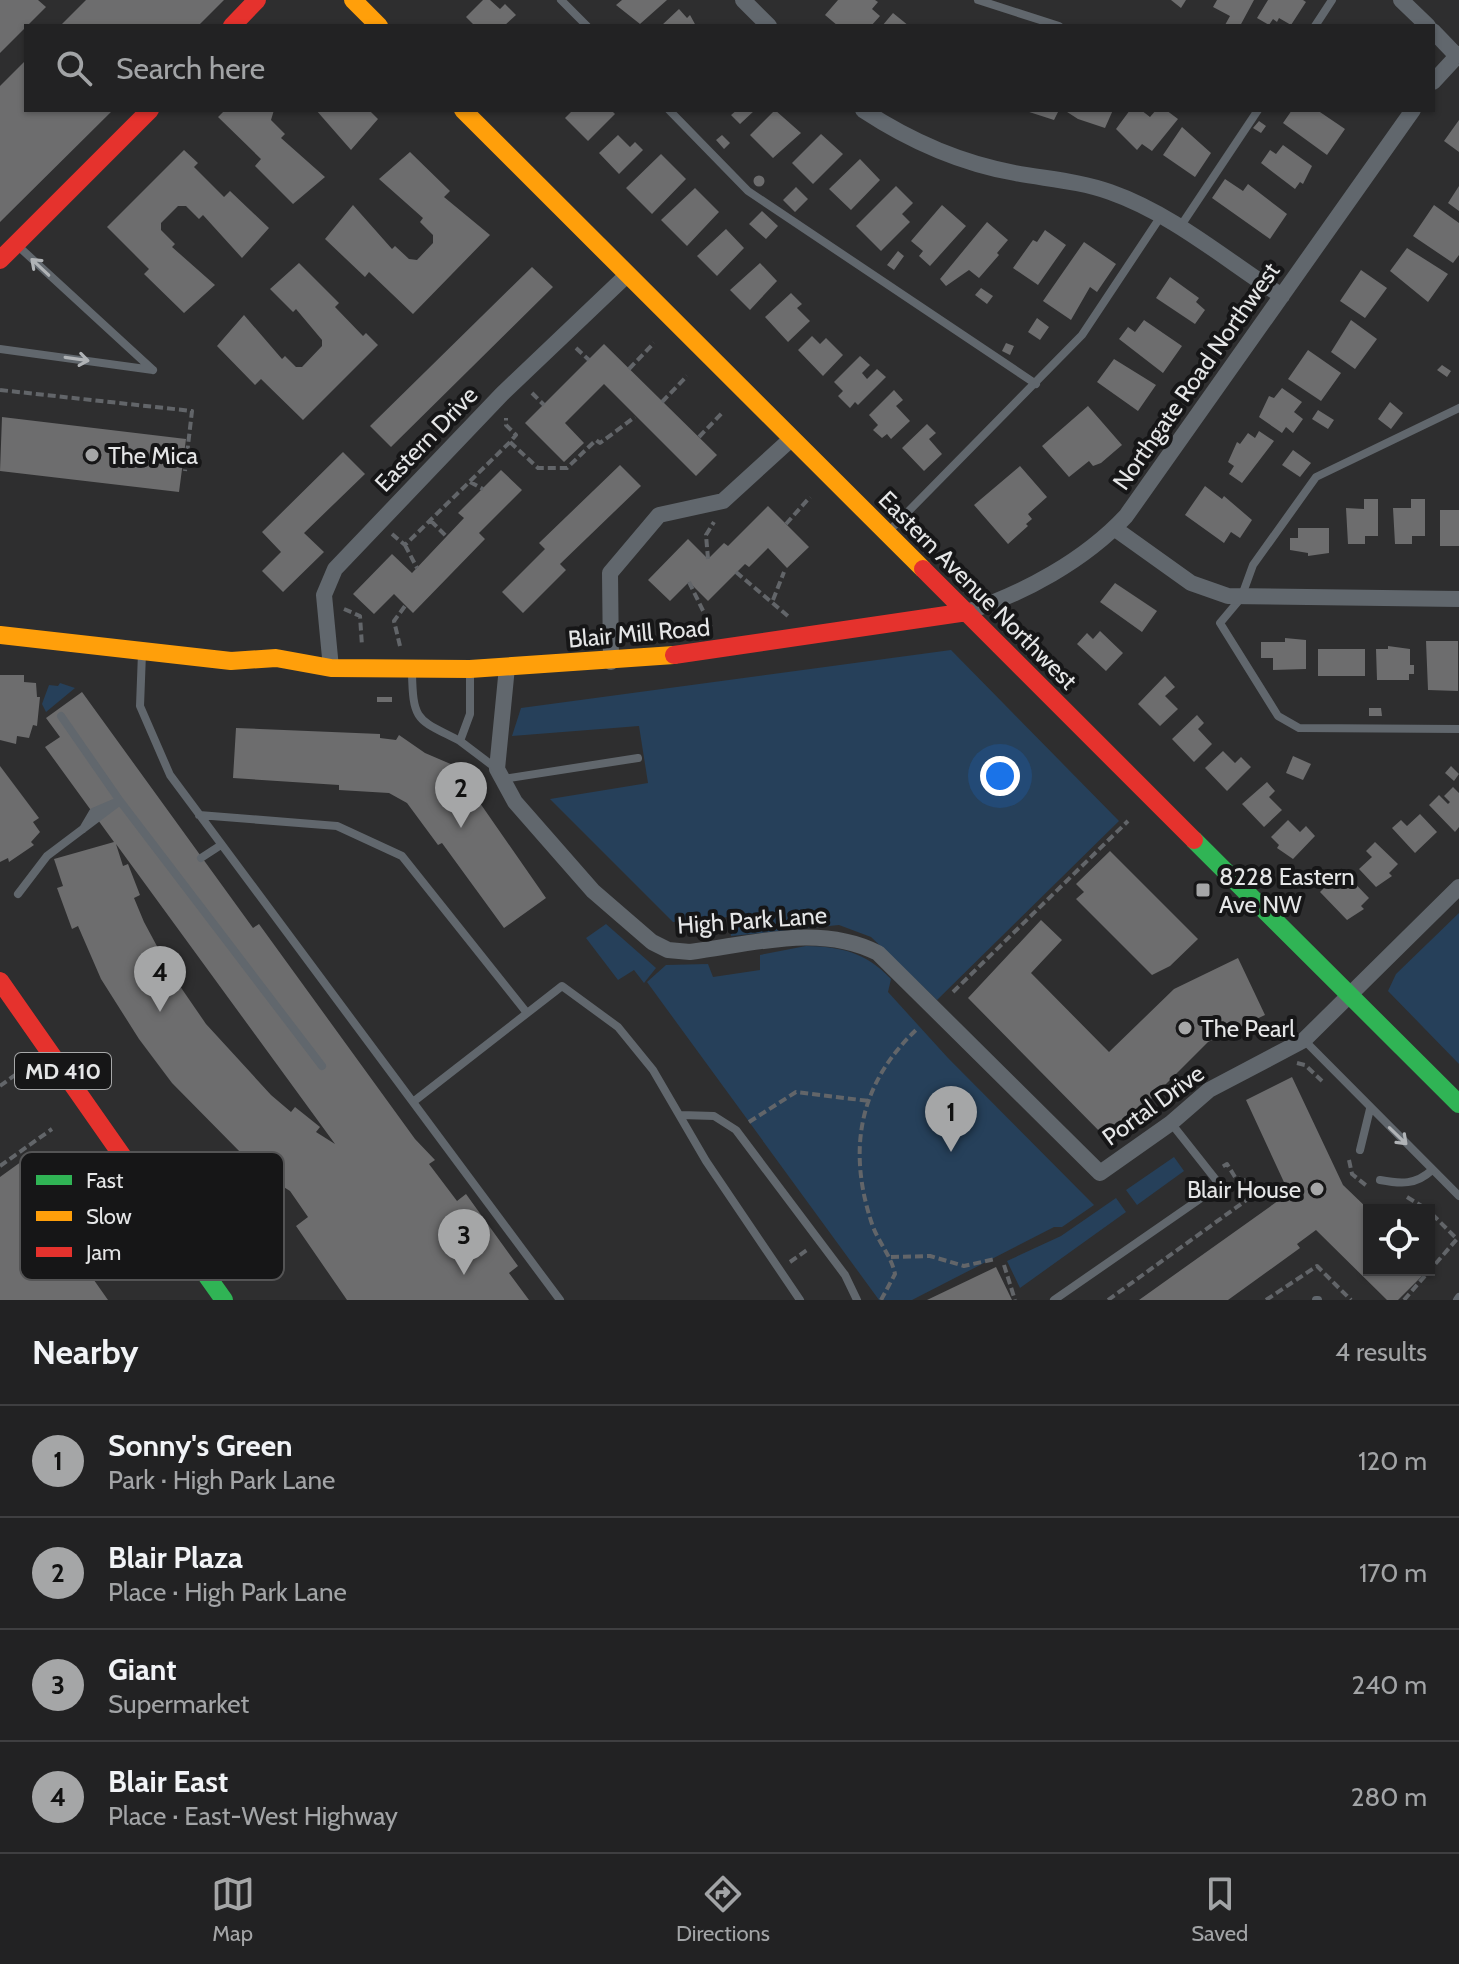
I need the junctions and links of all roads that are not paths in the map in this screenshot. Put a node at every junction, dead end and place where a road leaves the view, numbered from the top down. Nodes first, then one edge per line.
1 (257, 0) edge
2 (353, 0) edge
3 (561, 0) edge
4 (743, 0) edge
5 (978, 0) edge
6 (1332, 0) edge
7 (1401, 0) edge
8 (234, 24) edge
9 (377, 24) edge
10 (585, 24) edge
11 (767, 24) edge
12 (1053, 24) edge
13 (1316, 24) edge
14 (1426, 24) edge
15 (1435, 33) edge
16 (1458, 55) edge
17 (1435, 80) edge
18 (148, 112) edge
19 (465, 112) edge
20 (671, 112) edge
21 (866, 112) edge
22 (1257, 112) edge
23 (1412, 112) edge
24 (1161, 216) junction
25 (1180, 228) junction
26 (16, 245) junction
27 (0, 260) edge
28 (628, 274) junction
29 (1282, 296) junction
30 (0, 349) edge
31 (1036, 384) junction
32 (1459, 408) edge
33 (791, 439) junction
34 (1114, 528) junction
35 (887, 533) junction
36 (1241, 598) junction
37 (1459, 599) edge
38 (967, 612) junction
39 (0, 635) edge
40 (142, 653) junction
41 (611, 662) junction
42 (322, 667) junction
43 (507, 667) junction
44 (412, 669) junction
45 (470, 669) junction
46 (61, 716) dead end
47 (1459, 729) edge
48 (460, 741) junction
49 (638, 758) dead end
50 (499, 774) junction
51 (120, 801) junction
52 (199, 815) junction
53 (221, 845) junction
54 (201, 858) dead end
55 (1459, 887) edge
56 (18, 894) dead end
57 (0, 981) edge
58 (1350, 994) junction
59 (527, 1013) junction
60 (1304, 1040) junction
61 (322, 1066) dead end
62 (413, 1102) junction
63 (1459, 1104) edge
64 (1370, 1109) junction
65 (681, 1115) junction
66 (1171, 1123) junction
67 (1360, 1150) dead end
68 (120, 1152) edge
69 (1432, 1170) junction
70 (1100, 1173) joint
71 (1380, 1180) dead end
72 (1459, 1196) edge
73 (210, 1280) edge
74 (224, 1300) edge
75 (560, 1300) edge
76 (800, 1300) edge
77 (857, 1300) edge
78 (1054, 1300) edge

1 - 8 street
2 - 9 street
3 - 10 lane
4 - 11 street
5 - 12 lane
6 - 13 lane
7 - 14 street
15 - 16 street
16 - 17 street
18 - 26 street
19 - 28 street, Eastern Avenue Northwest
20 - 31 lane
21 - 24 street
22 - 25 lane
23 - 29 street, Northgate Road Northwest
24 - 25 street
24 - 31 lane
25 - 29 street
26 - 27 street
30 -> 26 lane
28 - 33 street, Eastern Avenue Northwest
28 - 42 street, Eastern Drive
29 - 34 street, Northgate Road Northwest
31 - 35 lane
32 - 36 lane
33 - 35 street, Eastern Avenue Northwest
33 - 41 street
34 - 36 street
34 - 38 street, Northgate Road Northwest
35 - 38 street, Eastern Avenue Northwest
36 - 37 street
36 - 47 lane
38 - 41 street, Blair Mill Road
38 - 58 street, Eastern Avenue Northwest
39 - 40 street, Blair Mill Road
40 - 42 street, Blair Mill Road
40 - 52 lane
41 - 43 street, Blair Mill Road
42 - 44 street, Blair Mill Road
43 - 45 street, Blair Mill Road
43 - 50 street
44 - 45 street, Blair Mill Road
44 - 48 lane
45 - 48 lane
46 - 51 lane
48 - 50 lane
49 - 50 lane
50 - 70 street, High Park Lane
51 - 56 lane
51 - 61 lane
52 - 53 lane
52 - 59 lane
53 - 54 lane
53 - 62 lane
55 - 58 street, Portal Drive
57 - 68 street, MD 410
58 - 60 street, Portal Drive
58 - 63 street, Eastern Avenue Northwest
59 - 62 lane
59 - 65 lane
60 - 64 lane
60 - 66 street, Portal Drive
62 - 75 lane
64 - 67 lane
64 -> 69 lane
65 - 76 lane
65 - 77 lane
66 - 70 street, Portal Drive
66 - 78 lane
69 - 71 lane
69 - 72 lane
73 - 74 street, MD 410

